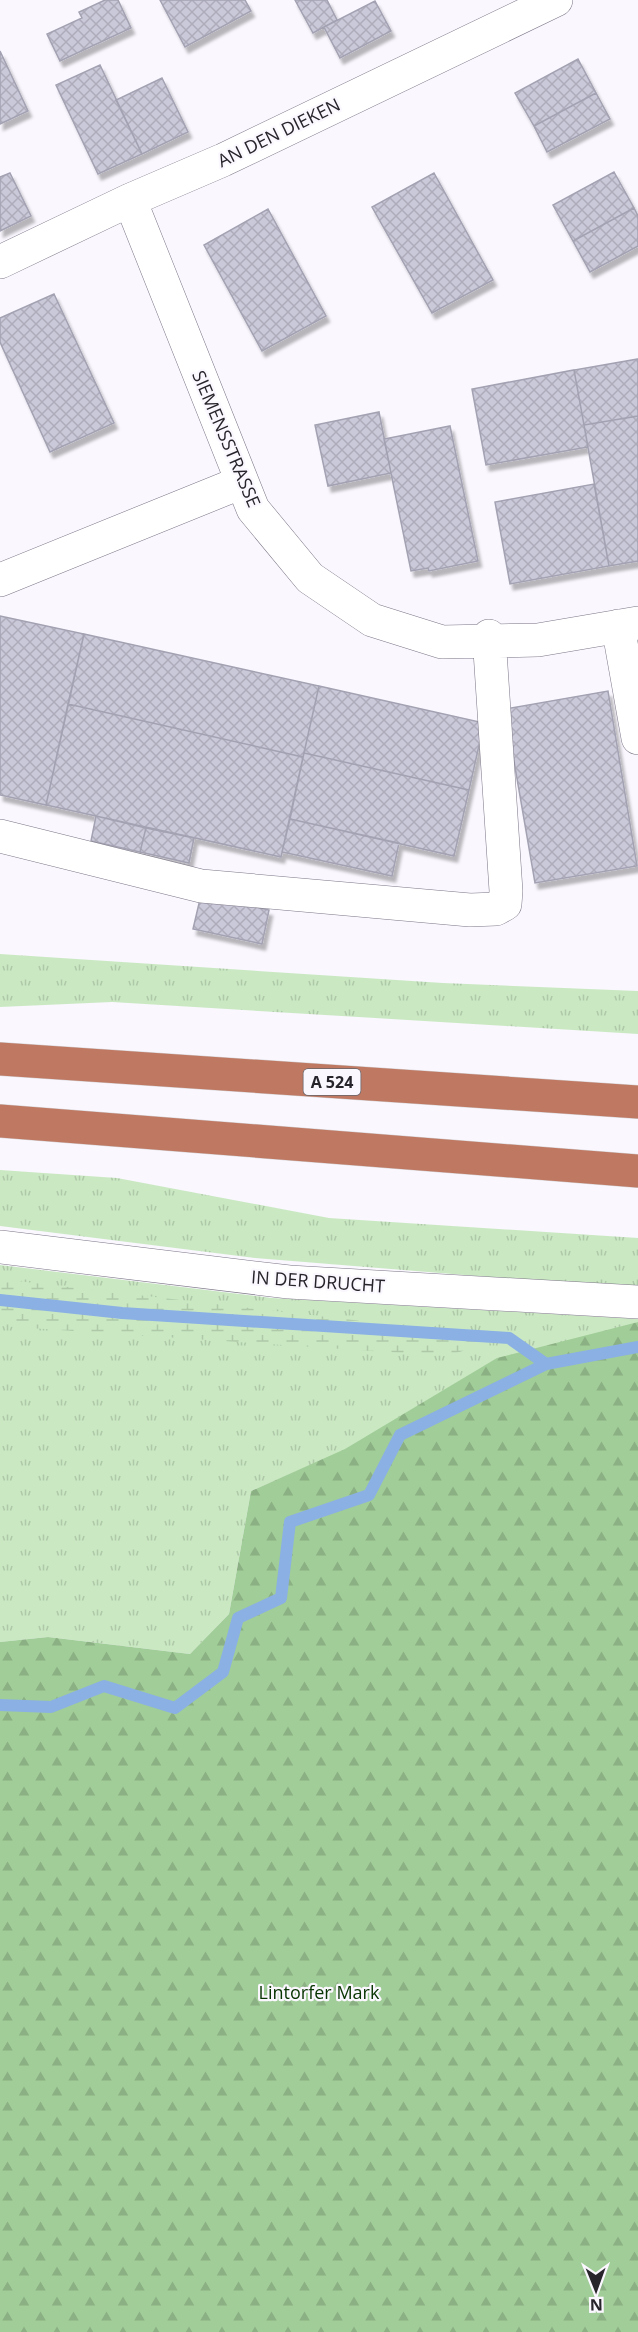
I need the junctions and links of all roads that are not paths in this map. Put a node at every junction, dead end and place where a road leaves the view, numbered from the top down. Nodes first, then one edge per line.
1 (556, 0) edge
2 (130, 200) junction
3 (0, 262) edge
4 (242, 482) junction
5 (0, 580) edge
6 (628, 625) edge
7 (490, 639) junction
8 (638, 738) edge
9 (0, 836) edge
10 (0, 1059) edge
11 (638, 1102) edge
12 (0, 1121) edge
13 (638, 1171) edge
14 (0, 1247) edge
15 (638, 1302) edge

1 - 2 street, AN DEN DIEKEN
2 - 3 street, AN DEN DIEKEN
2 - 4 street, SIEMENSSTRASSE
4 - 5 street
4 - 7 street, SIEMENSSTRASSE
6 - 7 street, SIEMENSSTRASSE
6 - 8 street
7 - 9 street
10 - 11 highway, A 524
12 - 13 highway
14 - 15 street, IN DER DRUCHT

